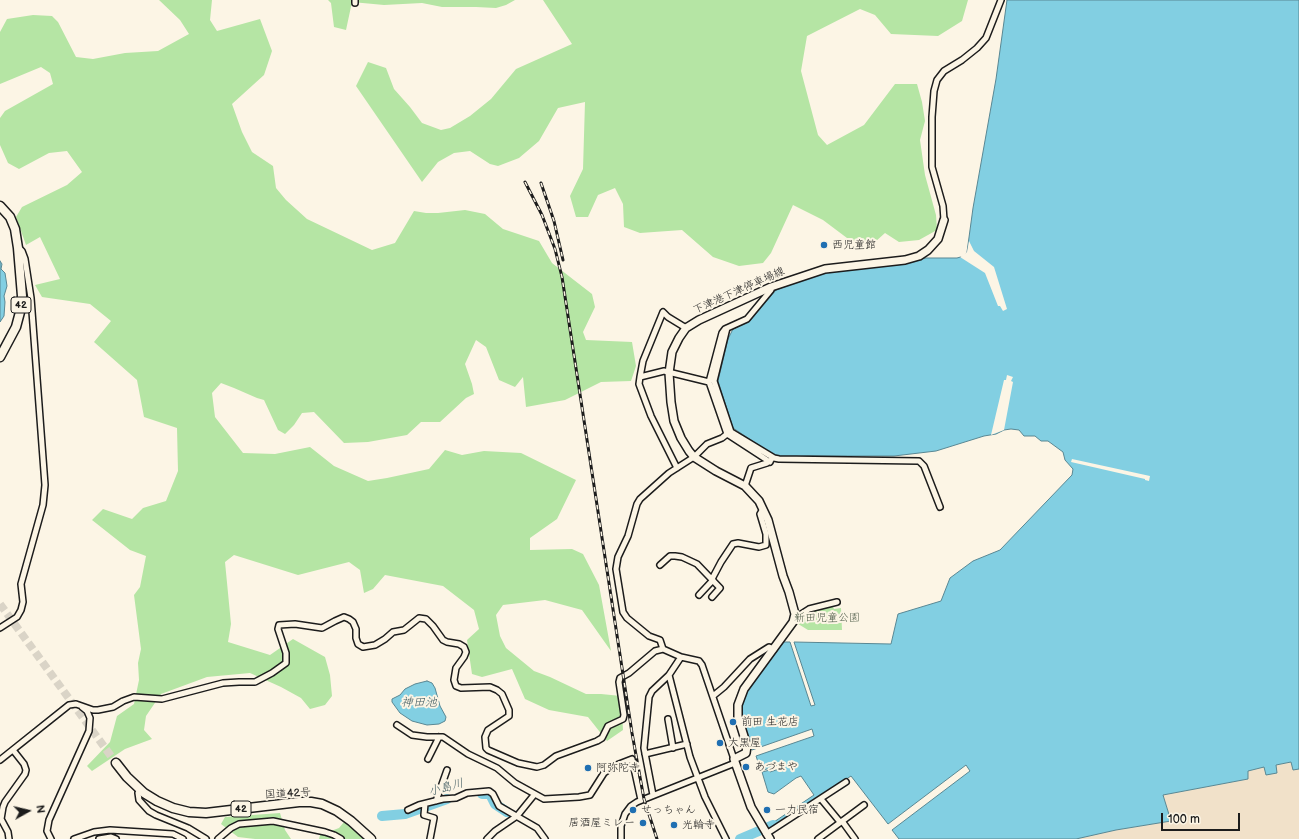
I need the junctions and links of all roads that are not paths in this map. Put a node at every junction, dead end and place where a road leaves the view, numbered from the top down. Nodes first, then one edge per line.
1 (1001, 0) edge
2 (0, 206) edge
3 (944, 220) joint
4 (18, 248) junction
5 (771, 287) junction
6 (686, 328) junction
7 (727, 328) junction
8 (0, 357) edge
9 (669, 373) junction
10 (640, 377) junction
11 (709, 382) junction
12 (727, 434) junction
13 (694, 457) junction
14 (772, 460) junction
15 (677, 468) junction
16 (745, 486) junction
17 (940, 507) dead end
18 (763, 509) junction
19 (660, 565) dead end
20 (713, 580) junction
21 (699, 595) dead end
22 (712, 597) dead end
23 (837, 602) dead end
24 (795, 618) junction
25 (0, 628) edge
26 (774, 649) junction
27 (663, 650) junction
28 (681, 657) junction
29 (669, 675) junction
30 (713, 696) junction
31 (81, 706) junction
32 (668, 719) dead end
33 (397, 726) dead end
34 (439, 737) junction
35 (686, 744) junction
36 (673, 748) junction
37 (13, 750) junction
38 (645, 754) junction
39 (428, 759) dead end
40 (0, 760) edge
41 (734, 761) junction
42 (116, 763) tunnel mouth
43 (447, 770) dead end
44 (698, 778) junction
45 (846, 782) dead end
46 (140, 790) junction
47 (534, 795) junction
48 (653, 795) junction
49 (821, 799) junction
50 (640, 800) junction
51 (436, 801) junction
52 (426, 804) junction
53 (864, 805) dead end
54 (408, 810) dead end
55 (517, 816) junction
56 (841, 822) junction
57 (766, 833) edge
58 (163, 834) junction
59 (9, 839) edge
60 (52, 839) edge
61 (74, 839) edge
62 (99, 839) edge
63 (116, 839) edge
64 (156, 839) edge
65 (183, 839) edge
66 (206, 839) edge
67 (218, 839) edge
68 (341, 839) edge
69 (371, 839) edge
70 (430, 839) edge
71 (487, 839) edge
72 (545, 839) edge
73 (621, 839) edge
74 (726, 839) edge
75 (818, 839) edge
76 (855, 839) edge

1 - 3 street
2 - 4 highway, 42
3 - 5 main road, 下津港下津停車場線
4 - 8 highway, 42
4 - 25 street
5 - 6 main road, 下津港下津停車場線
5 - 7 street
6 - 9 main road, 下津港下津停車場線
6 - 10 street
7 - 11 street
7 - 14 street
9 - 10 street
9 - 11 street
9 - 13 main road, 下津港下津停車場線
10 - 15 street
11 - 12 street
12 - 13 street
12 - 14 street
13 - 15 street
13 - 16 main road, 下津港下津停車場線
14 - 16 street
14 - 17 street
15 - 27 street
16 - 18 main road, 下津港下津停車場線
18 - 20 street
18 - 24 main road, 下津港下津停車場線
19 - 20 street
20 - 21 street
20 - 22 street
23 - 24 street
24 - 26 main road
26 - 30 street
26 - 41 main road
27 - 28 street
27 - 31 street
28 - 29 street
28 - 30 street
29 - 35 street
29 - 38 street
30 - 41 street
31 - 37 street
31 - 60 street
32 - 36 street
33 - 34 street
34 - 39 street
34 - 47 street
35 - 36 street
35 - 44 street
36 - 38 street
37 - 40 street
37 - 59 street
38 - 48 street
41 - 44 street
41 - 57 main road
42 - 46 highway, 国道42号 / 42
43 - 51 street
44 - 48 street
44 - 74 street
45 - 49 street
46 - 66 street
46 - 69 highway, 国道42号 / 42
47 - 50 street
47 - 55 street
48 - 50 street
49 - 56 street
49 - 57 street
50 - 73 street
51 - 52 street
51 - 55 street
52 - 54 street
52 - 70 street
53 - 56 street
55 - 71 street
55 - 72 street
56 - 75 street
56 - 76 street
58 - 61 street
58 - 64 street
58 - 65 street
62 - 63 street
67 - 68 street

